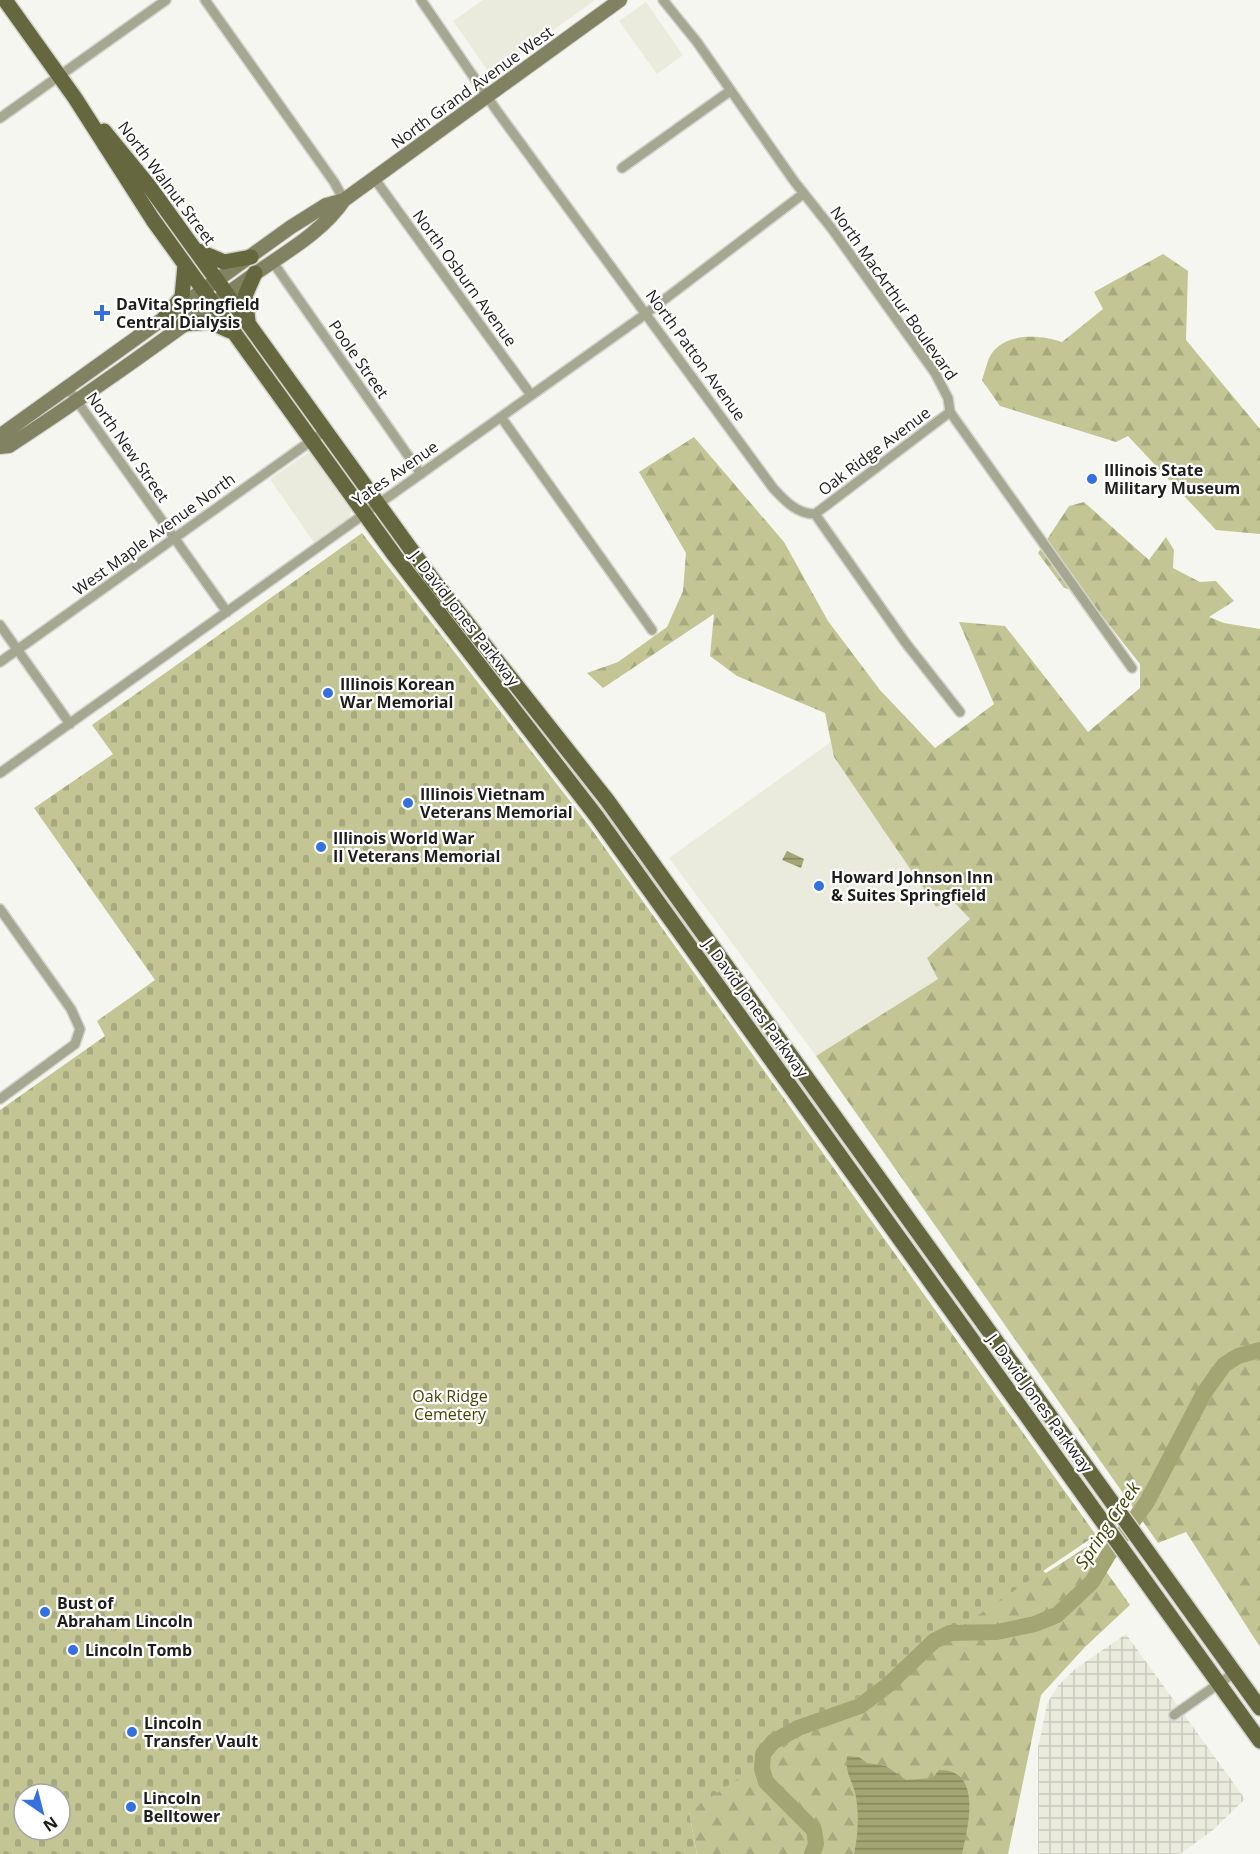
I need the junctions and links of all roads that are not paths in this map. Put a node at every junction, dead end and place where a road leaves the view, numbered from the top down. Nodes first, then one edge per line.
1 (5, 0) edge
2 (166, 0) edge
3 (205, 0) edge
4 (420, 0) edge
5 (620, 0) edge
6 (663, 0) edge
7 (59, 76) junction
8 (730, 91) junction
9 (488, 96) junction
10 (75, 98) junction
11 (0, 118) edge
12 (622, 168) dead end
13 (374, 178) junction
14 (803, 194) junction
15 (344, 200) junction
16 (195, 249) junction
17 (251, 256) junction
18 (272, 261) junction
19 (185, 265) junction
20 (255, 273) junction
21 (217, 280) junction
22 (203, 290) junction
23 (226, 294) junction
24 (213, 303) junction
25 (647, 313) junction
26 (165, 317) junction
27 (183, 324) junction
28 (248, 324) junction
29 (235, 334) junction
30 (67, 387) junction
31 (531, 395) junction
32 (77, 401) junction
33 (950, 412) junction
34 (501, 417) junction
35 (325, 431) junction
36 (0, 439) edge
37 (311, 440) junction
38 (0, 447) edge
39 (421, 474) junction
40 (378, 505) junction
41 (365, 514) junction
42 (815, 514) junction
43 (174, 538) junction
44 (227, 612) junction
45 (0, 625) edge
46 (652, 630) dead end
47 (17, 650) junction
48 (0, 662) edge
49 (1132, 668) dead end
50 (960, 712) dead end
51 (70, 724) junction
52 (0, 773) edge
53 (0, 909) edge
54 (0, 1099) edge
55 (1234, 1673) junction
56 (1219, 1683) junction
57 (1260, 1708) edge
58 (1174, 1714) dead end
59 (1260, 1741) edge

1 - 7 main road, North Walnut Street
2 - 7 street
3 - 15 street
4 - 9 street, North Patton Avenue
5 - 9 main road, North Grand Avenue West
6 - 8 street, North MacArthur Boulevard
7 - 10 main road, North Walnut Street
7 - 11 street
8 - 12 street
8 - 14 street, North MacArthur Boulevard
9 - 13 main road, North Grand Avenue West
9 - 25 street, North Patton Avenue
10 - 16 main road, North Walnut Street
10 - 19 main road, North Walnut Street
13 - 15 main road, North Grand Avenue West
13 - 31 street, North Osburn Avenue
14 - 25 street, Yates Avenue
14 - 33 street, North MacArthur Boulevard
15 - 17 main road, North Grand Avenue West
15 - 18 main road, North Grand Avenue West
16 - 17 main road
16 - 21 main road, North Walnut Street
17 - 21 main road, North Grand Avenue West
18 - 20 main road, North Grand Avenue West
18 - 39 street, Poole Street
19 - 22 main road, North Walnut Street
19 - 26 main road
20 - 23 main road, North Grand Avenue West
20 - 28 main road
21 - 22 main road, North Grand Avenue West
21 - 23 main road, North Walnut Street
22 - 24 main road, North Walnut Street
22 - 26 main road, North Grand Avenue West
23 - 24 main road, North Grand Avenue West
23 - 28 main road, J. David Jones Parkway
24 - 27 main road, North Grand Avenue West
24 - 29 main road, J. David Jones Parkway
25 - 31 street, Yates Avenue
25 - 42 street, North Patton Avenue
26 - 30 main road, North Grand Avenue West
27 - 29 main road
27 - 32 main road, North Grand Avenue West
28 - 35 main road, J. David Jones Parkway
29 - 37 main road, J. David Jones Parkway
30 - 32 street, North New Street
30 - 36 main road, North Grand Avenue West
31 - 34 street, Yates Avenue
32 - 38 main road, North Grand Avenue West
32 - 43 street, North New Street
33 - 42 street, Oak Ridge Avenue
33 - 49 street, North MacArthur Boulevard
34 - 39 street, Yates Avenue
34 - 46 street
35 - 37 street, West Maple Avenue North
35 - 40 main road, J. David Jones Parkway
37 - 41 main road, J. David Jones Parkway
37 - 43 street, West Maple Avenue North
39 - 40 street, Yates Avenue
40 - 41 street, Yates Avenue
40 - 55 main road, J. David Jones Parkway
41 - 44 street, Yates Avenue
41 - 56 main road, J. David Jones Parkway
42 - 50 street
43 - 44 street, North New Street
43 - 47 street, West Maple Avenue North
44 - 51 street, Yates Avenue
45 - 47 street
47 - 48 street, West Maple Avenue North
47 - 51 street
51 - 52 street, Yates Avenue
53 - 54 street
55 - 56 street
55 - 57 main road, J. David Jones Parkway
56 - 58 street
56 - 59 main road, J. David Jones Parkway

